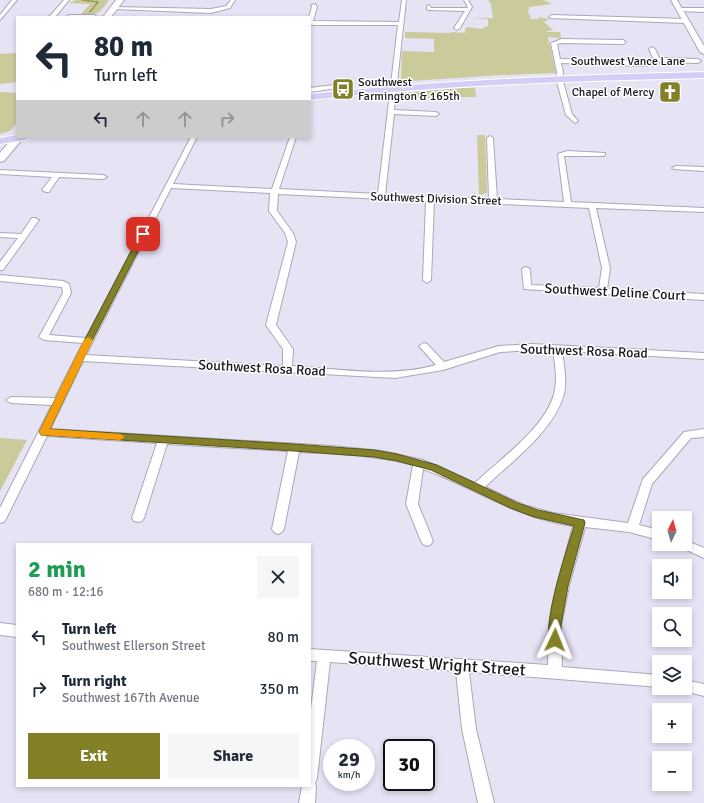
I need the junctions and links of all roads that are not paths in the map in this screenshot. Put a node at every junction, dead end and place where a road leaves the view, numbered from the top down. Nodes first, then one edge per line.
1 (15, 0) edge
2 (67, 0) edge
3 (120, 0) edge
4 (233, 0) edge
5 (404, 0) edge
6 (466, 0) edge
7 (674, 0) edge
8 (313, 4) dead end
9 (114, 8) junction
10 (429, 9) dead end
11 (469, 10) junction
12 (680, 10) junction
13 (704, 10) edge
14 (53, 16) edge
15 (108, 16) edge
16 (0, 18) edge
17 (552, 18) dead end
18 (311, 19) edge
19 (686, 21) junction
20 (311, 22) edge
21 (401, 24) junction
22 (456, 28) dead end
23 (623, 42) dead end
24 (652, 50) dead end
25 (704, 52) edge
26 (657, 60) junction
27 (558, 61) junction
28 (698, 61) dead end
29 (704, 75) edge
30 (559, 78) junction
31 (342, 86) dead end
32 (394, 87) junction
33 (311, 90) edge
34 (311, 97) edge
35 (391, 112) junction
36 (436, 114) dead end
37 (575, 121) dead end
38 (16, 138) edge
39 (20, 138) edge
40 (193, 138) edge
41 (293, 138) edge
42 (490, 138) dead end
43 (0, 141) edge
44 (603, 154) dead end
45 (0, 159) edge
46 (676, 168) dead end
47 (704, 169) edge
48 (0, 172) edge
49 (57, 175) junction
50 (103, 177) dead end
51 (168, 186) junction
52 (46, 190) dead end
53 (274, 192) junction
54 (381, 196) junction
55 (430, 199) junction
56 (493, 201) junction
57 (568, 204) junction
58 (592, 205) junction
59 (704, 210) edge
60 (35, 220) dead end
61 (0, 235) edge
62 (23, 236) junction
63 (0, 268) edge
64 (526, 269) dead end
65 (0, 278) edge
66 (427, 280) dead end
67 (527, 287) junction
68 (603, 291) junction
69 (528, 297) dead end
70 (704, 297) edge
71 (88, 341) junction
72 (424, 346) dead end
73 (557, 348) junction
74 (704, 356) edge
75 (81, 358) junction
76 (443, 367) junction
77 (287, 370) junction
78 (11, 400) dead end
79 (59, 402) junction
80 (44, 432) junction
81 (704, 433) edge
82 (163, 440) junction
83 (294, 448) junction
84 (419, 463) junction
85 (476, 488) junction
86 (138, 518) dead end
87 (0, 519) edge
88 (580, 523) junction
89 (632, 528) junction
90 (278, 529) dead end
91 (652, 533) edge
92 (427, 541) dead end
93 (692, 547) edge
94 (704, 552) edge
95 (0, 629) edge
96 (16, 631) edge
97 (317, 656) edge
98 (462, 666) junction
99 (555, 672) junction
100 (652, 680) edge
101 (692, 687) edge
102 (704, 690) edge
103 (311, 761) edge
104 (309, 787) edge
105 (307, 803) edge
106 (486, 803) edge

1 - 16 street
2 - 14 street
3 - 9 main road
4 - 9 street
5 - 21 street
6 - 11 street
7 - 12 street
8 - 18 street
9 - 15 main road
10 - 11 street
11 - 22 street
12 - 13 street
12 - 19 street
17 - 19 street
19 - 25 street
20 - 21 street
21 - 32 street
23 - 27 street
24 - 26 street
26 - 27 street, Southwest Vance Lane
26 - 28 street, Southwest Vance Lane
27 - 30 street
29 - 30 main road
30 - 32 main road
30 - 37 street
31 - 33 street
32 - 34 main road
32 - 35 street
35 - 36 street
35 - 54 street
38 - 43 main road
39 - 45 main road
40 - 51 street
41 - 53 street
42 - 56 street
44 - 57 street
46 - 47 street
48 - 49 street
49 - 50 street
49 - 52 street
51 - 53 street, Southwest Division Street
51 - 71 street
53 - 54 street, Southwest Division Street
53 - 77 street
54 - 55 street, Southwest Division Street
55 - 56 street, Southwest Division Street
55 - 66 street
56 - 57 street, Southwest Division Street
57 - 58 street, Southwest Division Street
58 - 59 street, Southwest Division Street
58 - 68 street
60 - 62 street
61 - 62 street
62 - 63 street
64 - 67 street, Southwest Deline Court
65 - 71 street
67 - 68 street, Southwest Deline Court
67 - 69 street, Southwest Deline Court
68 - 70 street, Southwest Deline Court
71 - 75 street
72 - 76 street
73 - 74 street, Southwest Rosa Road
73 - 76 street, Southwest Rosa Road
73 - 85 street
75 - 77 street, Southwest Rosa Road
75 - 79 street
76 - 77 street, Southwest Rosa Road
78 - 79 street
79 - 80 street
80 - 82 street
80 - 87 street
81 - 89 street
82 - 83 street
82 - 86 street
83 - 84 street
83 - 90 street
84 - 85 street
84 - 92 street
85 - 88 street
88 - 89 street
88 - 99 street
89 - 91 street
93 - 94 street
95 - 96 street
97 - 98 street, Southwest Wright Street
97 - 103 street
98 - 99 street, Southwest Wright Street
98 - 106 street
99 - 100 street, Southwest Wright Street
101 - 102 street
104 - 105 street

